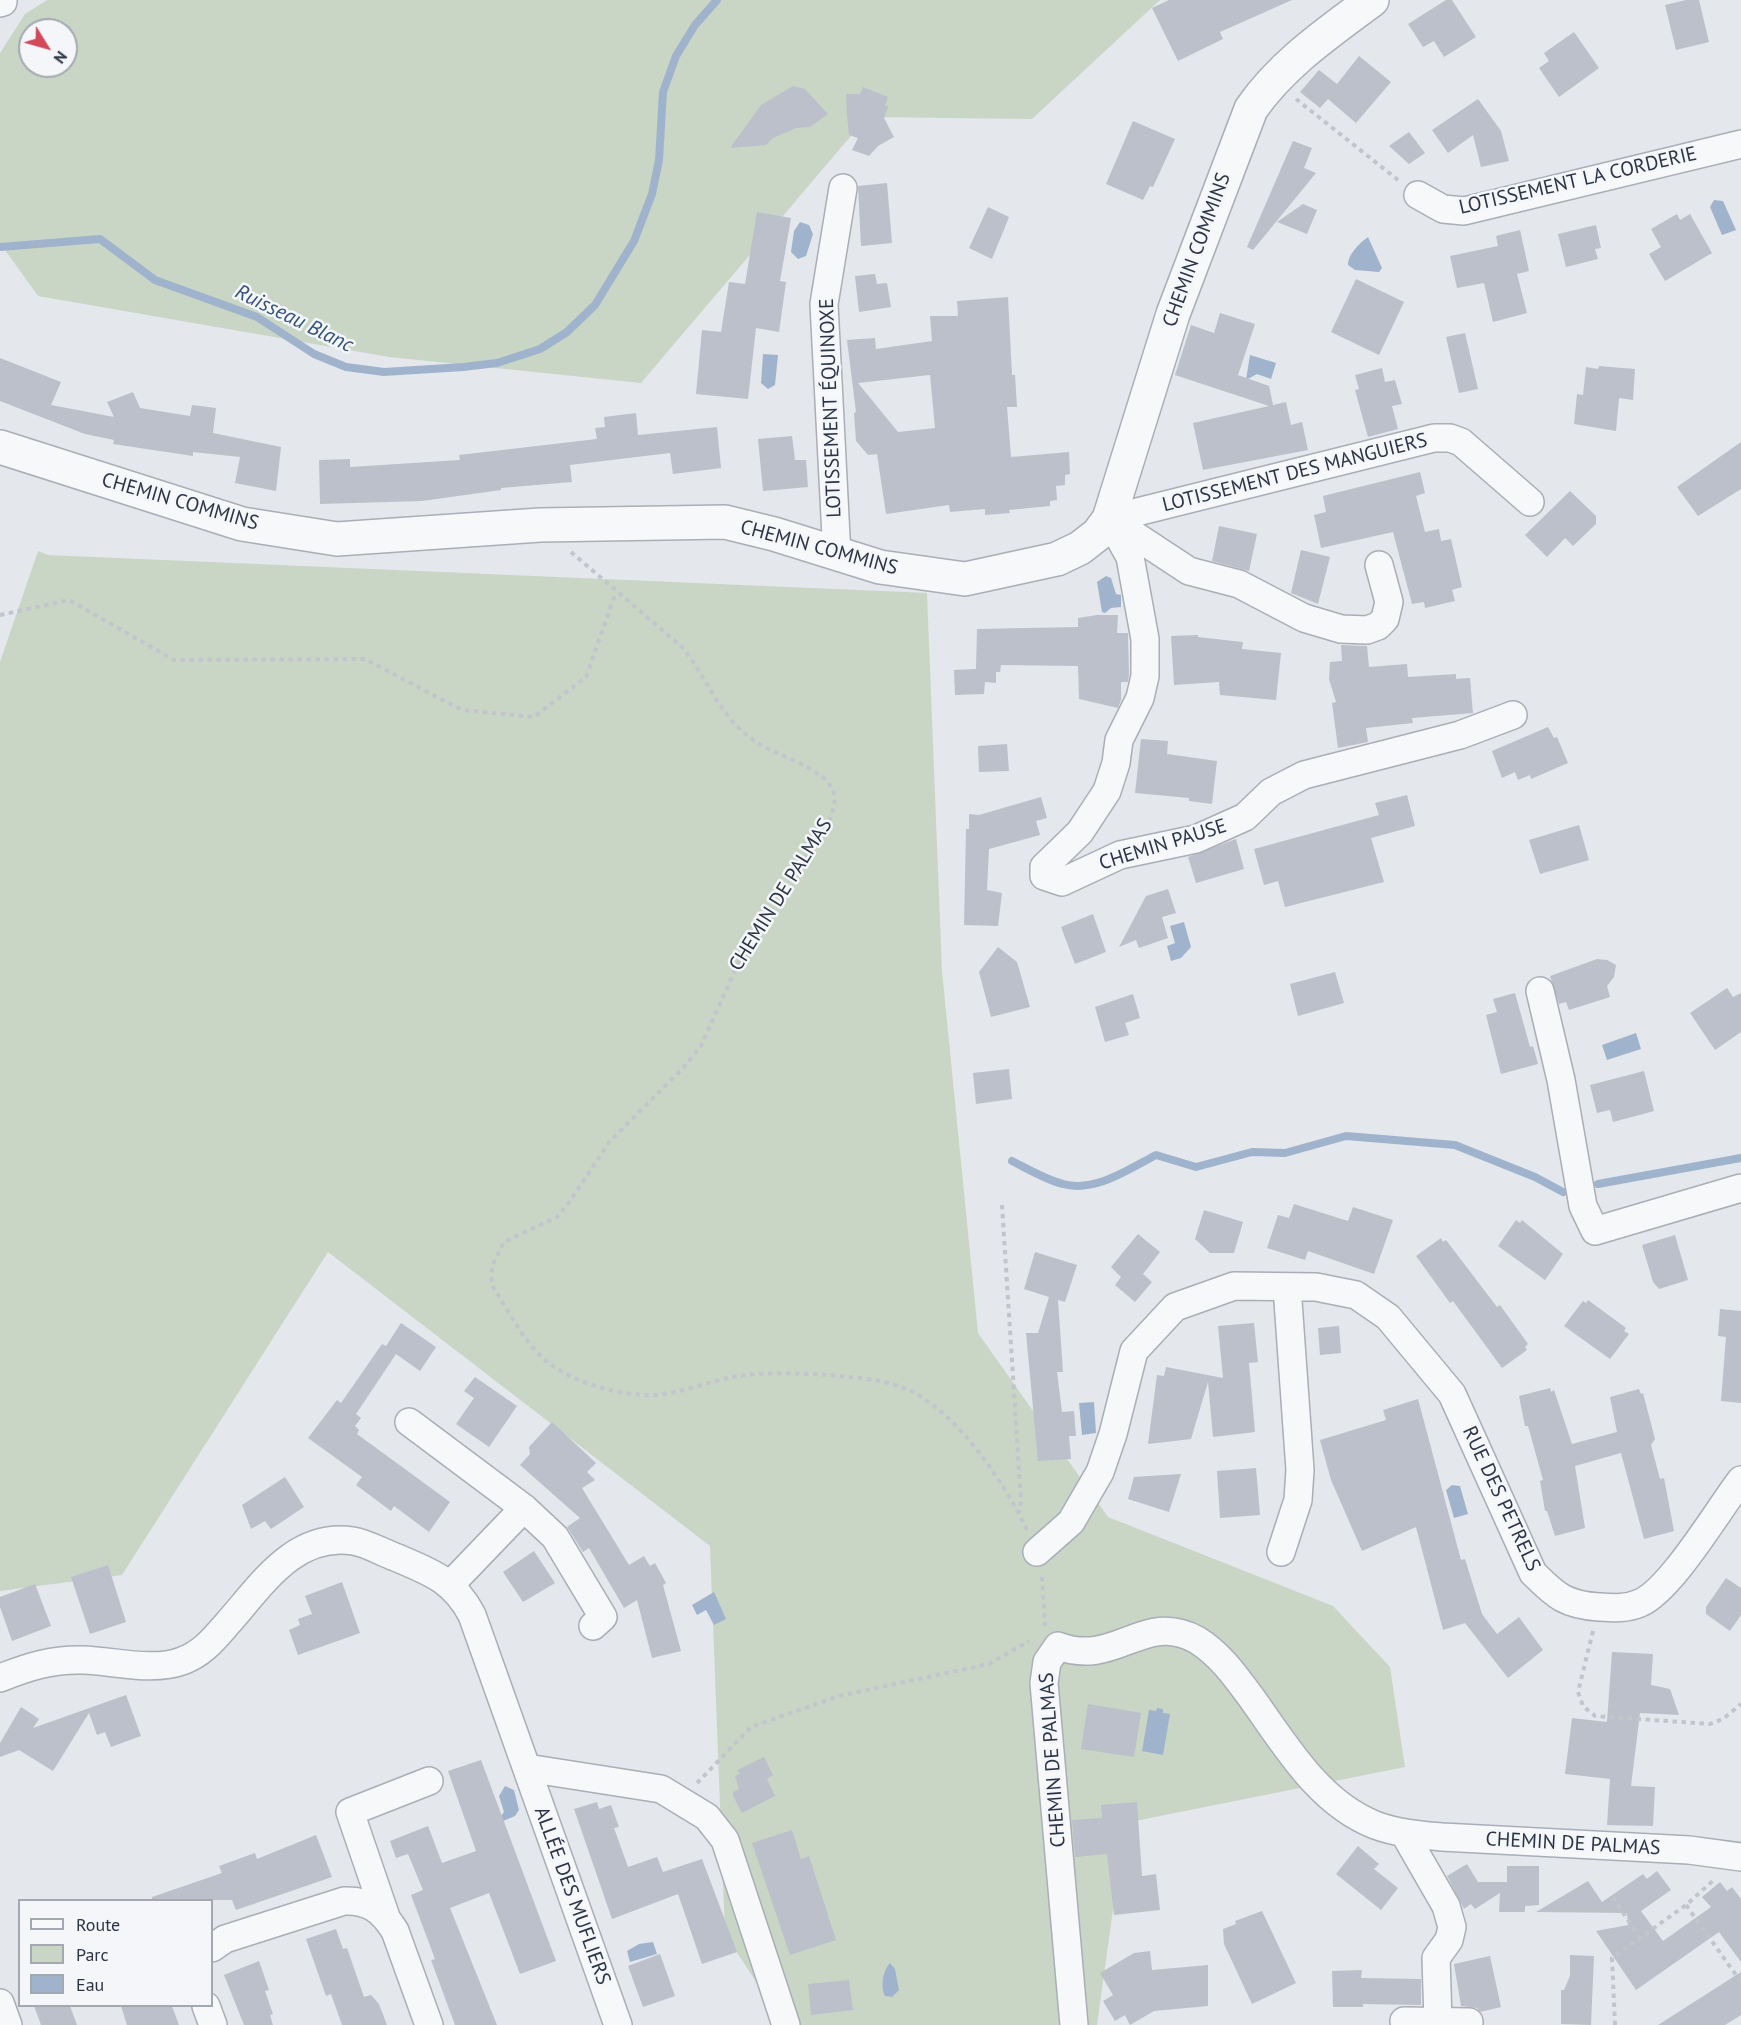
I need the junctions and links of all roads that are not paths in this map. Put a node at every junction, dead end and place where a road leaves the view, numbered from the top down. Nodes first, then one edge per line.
1 (1372, 0) edge
2 (1741, 144) edge
3 (843, 188) dead end
4 (1418, 195) road end
5 (0, 447) edge
6 (1530, 502) dead end
7 (1110, 519) junction
8 (837, 556) junction
9 (1379, 565) dead end
10 (1513, 715) dead end
11 (1540, 991) dead end
12 (1741, 1188) edge
13 (1287, 1287) junction
14 (409, 1422) dead end
15 (1741, 1480) edge
16 (524, 1508) junction
17 (1037, 1552) road end
18 (1281, 1552) dead end
19 (450, 1585) junction
20 (593, 1626) dead end
21 (0, 1678) edge
22 (526, 1768) junction
23 (429, 1781) dead end
24 (1404, 1833) junction
25 (1738, 1856) edge
26 (386, 1917) junction
27 (213, 1947) edge
28 (0, 2003) edge
29 (206, 2007) edge
30 (1404, 2021) dead end
31 (1438, 2021) junction
32 (1468, 2022) dead end
33 (8, 2025) edge
34 (213, 2025) edge
35 (429, 2025) edge
36 (618, 2025) edge
37 (786, 2025) edge
38 (1074, 2025) edge

1 - 7 street, CHEMIN COMMINS
2 - 4 street, LOTISSEMENT LA CORDERIE
3 - 8 street, LOTISSEMENT ÉQUINOXE
5 - 8 street, CHEMIN COMMINS
6 - 7 street, LOTISSEMENT DES MANGUIERS
7 - 8 street, CHEMIN COMMINS
7 - 9 street
7 - 10 street, CHEMIN PAUSE
11 - 12 street
13 - 15 street, RUE DES PETRELS
13 - 17 street, RUE DES PETRELS
13 - 18 street
14 - 16 street
16 - 19 street
16 - 20 street
19 - 21 street, ALLÉE DES MUFLIERS
19 - 22 street, ALLÉE DES MUFLIERS
22 - 36 street, ALLÉE DES MUFLIERS
22 - 37 street
23 - 26 street
24 - 25 street, CHEMIN DE PALMAS
24 - 31 street
24 - 38 street, CHEMIN DE PALMAS
26 - 27 street
26 - 35 street
28 - 33 street
29 - 34 street
30 - 31 street
31 - 32 street

